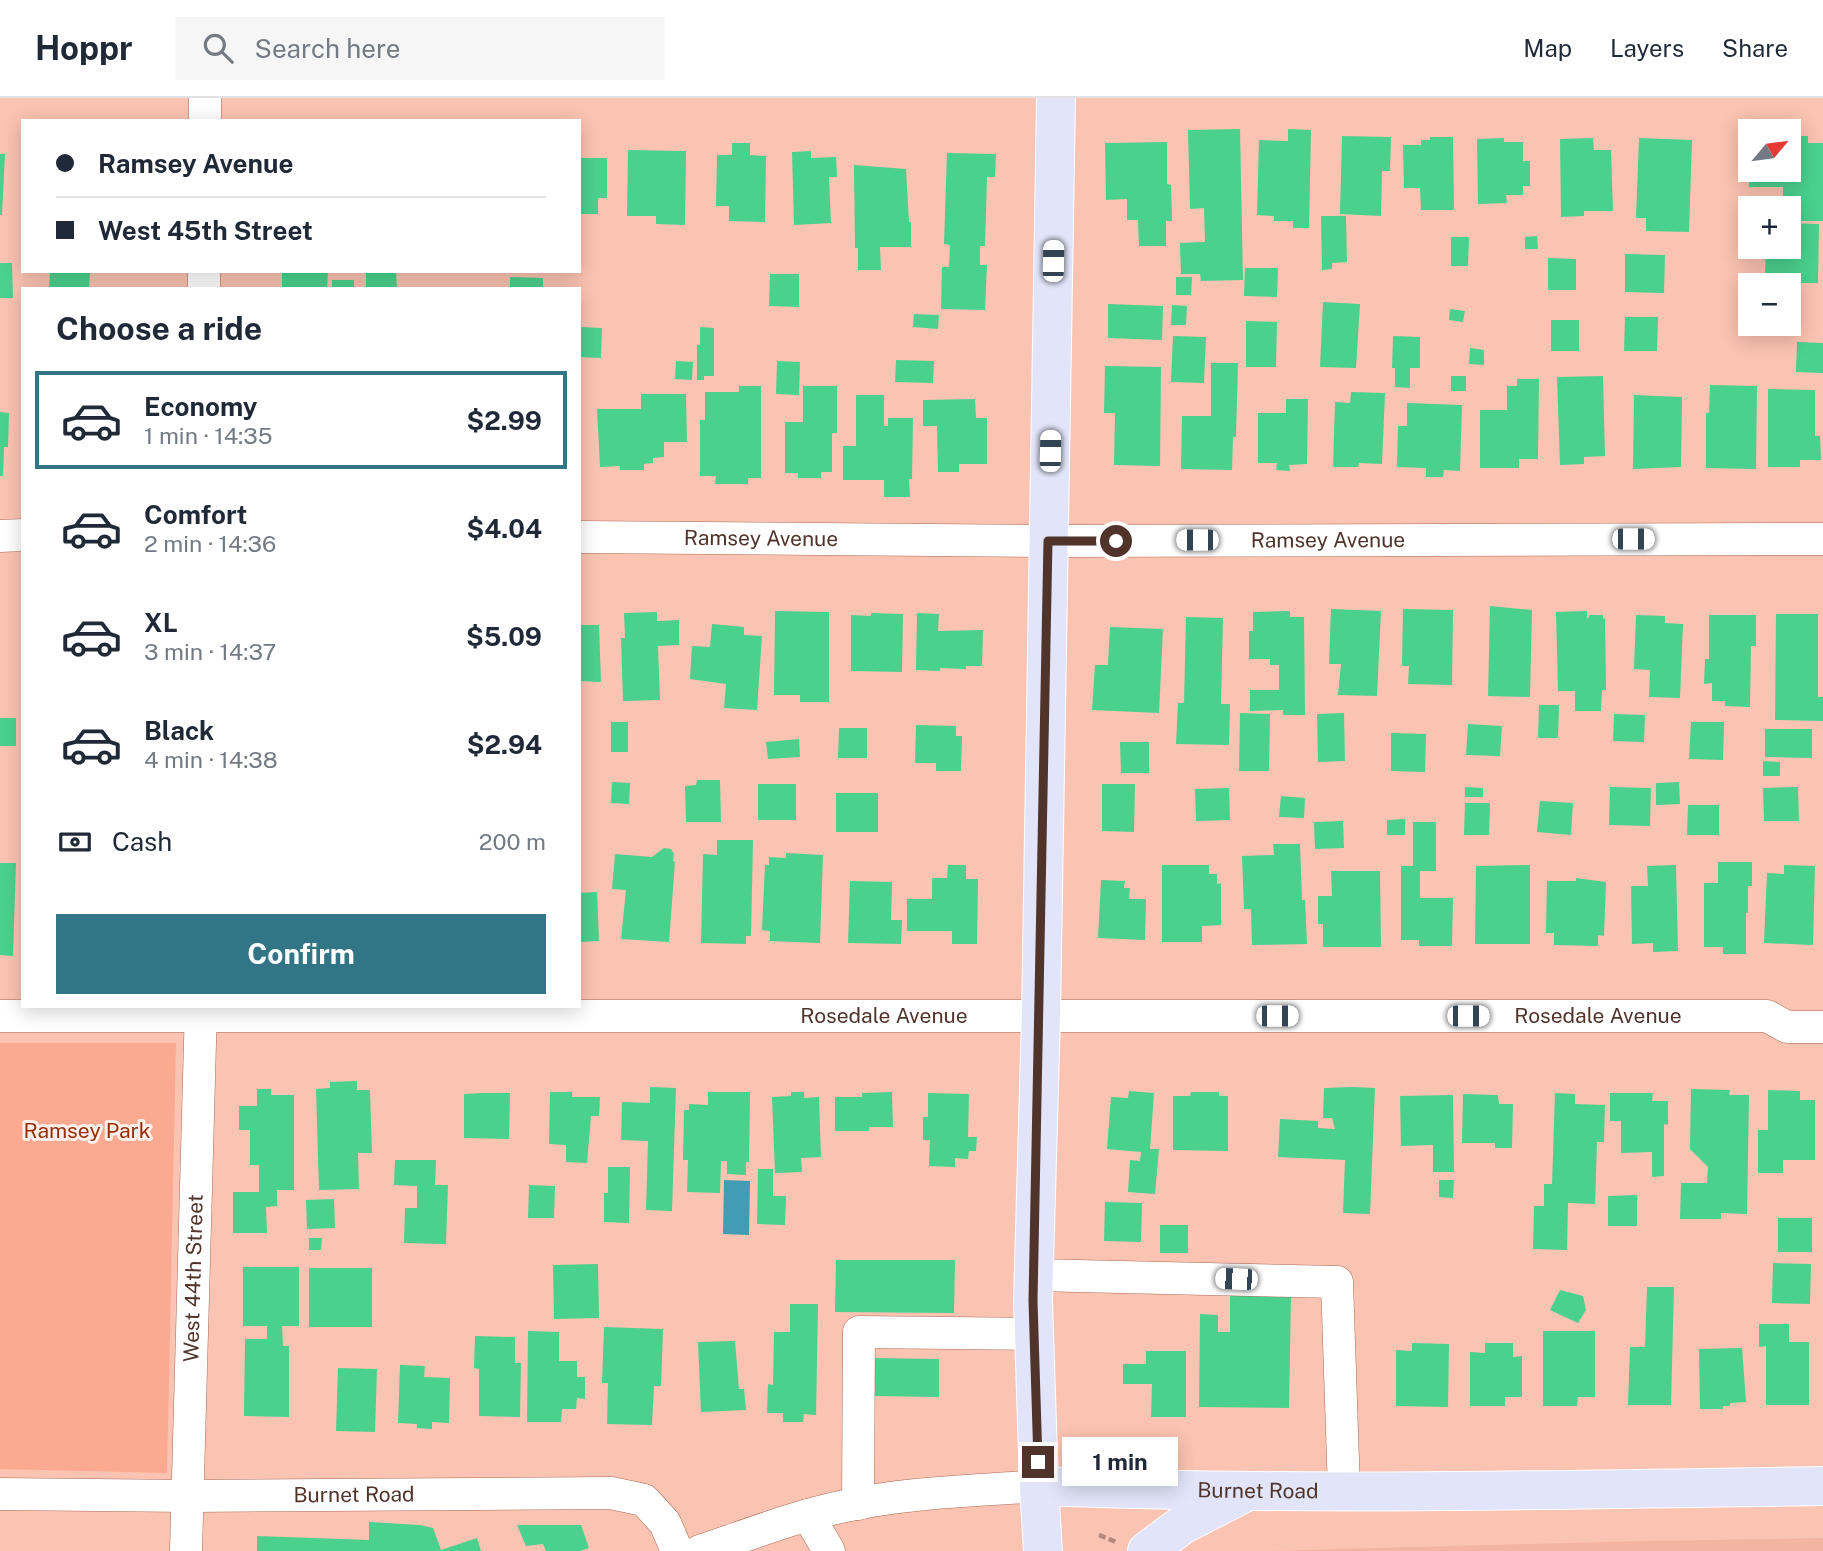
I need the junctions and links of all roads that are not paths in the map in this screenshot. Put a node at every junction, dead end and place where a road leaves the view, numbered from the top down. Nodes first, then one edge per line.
1 (205, 98) edge
2 (1056, 98) edge
3 (205, 119) edge
4 (0, 536) edge
5 (21, 536) edge
6 (581, 537) edge
7 (1823, 539) edge
8 (1048, 541) junction
9 (1823, 1004) edge
10 (200, 1011) edge
11 (0, 1016) edge
12 (1041, 1016) junction
13 (1767, 1016) junction
14 (1823, 1027) edge
15 (1034, 1275) junction
16 (1034, 1334) junction
17 (1039, 1486) junction
18 (1823, 1486) edge
19 (1247, 1491) junction
20 (1344, 1491) junction
21 (0, 1494) edge
22 (188, 1496) junction
23 (858, 1504) junction
24 (808, 1515) junction
25 (186, 1551) edge
26 (677, 1551) edge
27 (700, 1551) edge
28 (829, 1551) edge
29 (1043, 1551) edge
30 (1147, 1551) edge

1 - 3 street
2 - 8 main road
4 - 5 street
6 - 8 street, Ramsey Avenue
7 - 8 street, Ramsey Avenue
8 - 12 main road
9 - 13 street, Rosedale Avenue
10 - 11 street, Rosedale Avenue
10 - 12 street, Rosedale Avenue
10 - 22 street, West 44th Street
12 - 13 street, Rosedale Avenue
12 - 15 main road
13 - 14 street, Rosedale Avenue
15 - 16 main road
15 - 20 street
16 - 17 main road
16 - 23 street
17 - 19 main road, Burnet Road
17 - 23 street, Burnet Road
17 - 29 main road
18 - 20 main road, Burnet Road
19 - 20 main road, Burnet Road
19 - 30 main road
21 - 22 street, Burnet Road
22 - 25 street, West 44th Street
22 - 26 street, Burnet Road
23 - 24 street, Burnet Road
24 - 27 street, Burnet Road
24 - 28 street

